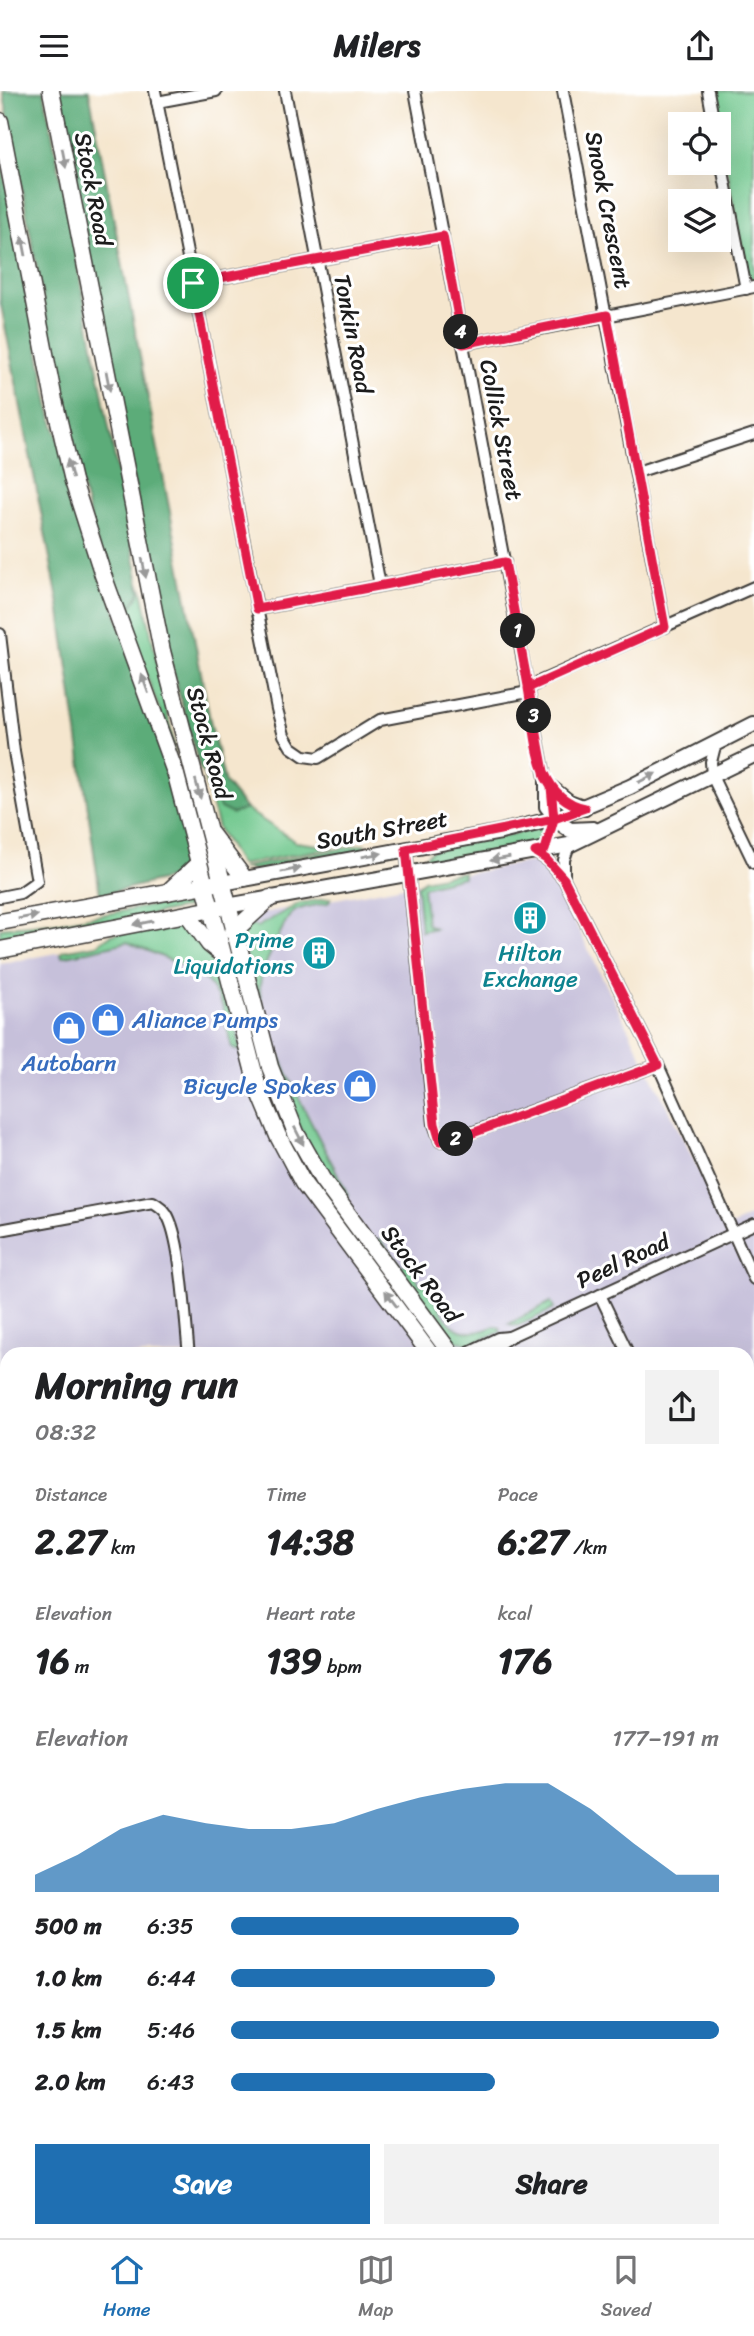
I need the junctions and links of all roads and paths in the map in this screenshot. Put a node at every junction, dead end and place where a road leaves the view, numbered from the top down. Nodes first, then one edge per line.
1 (51, 91) edge
2 (216, 91) edge
3 (285, 91) edge
4 (415, 91) edge
5 (563, 91) edge
6 (708, 91) edge
7 (156, 97) edge
8 (712, 112) edge
9 (0, 121) edge
10 (724, 175) edge
11 (443, 236) junction
12 (318, 260) junction
13 (193, 283) junction
14 (750, 288) edge
15 (607, 315) junction
16 (463, 344) junction
17 (754, 434) edge
18 (637, 472) junction
19 (505, 562) junction
20 (380, 585) junction
21 (754, 587) edge
22 (257, 609) junction
23 (665, 627) junction
24 (0, 634) edge
25 (528, 688) junction
26 (754, 724) edge
27 (716, 742) junction
28 (754, 755) edge
29 (712, 776) junction
30 (548, 782) junction
31 (585, 808) junction
32 (554, 819) junction
33 (612, 826) junction
34 (209, 833) junction
35 (569, 845) junction
36 (406, 849) junction
37 (540, 851) junction
38 (199, 863) junction
39 (754, 863) edge
40 (410, 875) junction
41 (244, 878) junction
42 (564, 879) junction
43 (222, 883) junction
44 (205, 886) junction
45 (168, 892) junction
46 (0, 897) edge
47 (270, 898) junction
48 (227, 906) junction
49 (211, 910) junction
50 (188, 915) junction
51 (0, 922) edge
52 (233, 932) junction
53 (0, 950) edge
54 (221, 954) junction
55 (658, 1065) junction
56 (754, 1224) edge
57 (0, 1230) edge
58 (734, 1233) junction
59 (754, 1279) edge
60 (600, 1295) junction
61 (509, 1337) junction
62 (188, 1347) edge
63 (425, 1347) edge
64 (446, 1347) edge
65 (479, 1347) edge
66 (494, 1347) edge
67 (625, 1347) edge

1 -> 34 highway, Stock Road
2 - 7 street
3 - 12 street, Tonkin Road
4 - 11 street, Collick Street
5 - 15 street, Snook Crescent
6 - 8 street
7 - 13 street
38 -> 9 highway, Stock Road
10 - 14 street
11 - 12 street
11 - 16 street, Collick Street
12 - 13 street
12 - 20 street, Tonkin Road
13 - 22 street
14 - 15 street
15 - 16 street
15 - 18 street, Snook Crescent
16 - 19 street, Collick Street
17 - 18 street
18 - 23 street, Snook Crescent
19 - 20 street
19 - 25 street, Collick Street
20 - 22 street
21 - 23 street
22 - 25 street
23 - 25 street
24 - 46 street
25 - 30 street, Collick Street
26 - 27 main road, South Street
27 - 29 street
31 -> 27 main road, South Street
28 - 29 main road, South Street
29 - 33 main road, South Street
29 - 39 street
30 - 31 main road
30 - 32 street, Collick Street
31 - 32 main road, South Street
32 - 33 main road
32 - 36 main road, South Street
32 - 37 main road
33 - 35 main road, South Street
34 - 41 highway
34 - 43 highway, Stock Road
35 - 37 main road, South Street
35 - 42 street
36 - 40 street
41 -> 36 main road, South Street
37 -> 40 main road, South Street
37 - 42 street
38 - 44 highway, Stock Road
38 - 45 highway
40 - 47 main road, South Street
40 - 55 street
41 - 43 main road, South Street
42 - 55 street
43 - 44 highway, South Street
43 - 48 highway, Stock Road
44 - 45 highway, South Street
44 - 49 highway, Stock Road
51 -> 45 highway, South Street
47 - 48 main road, South Street
47 - 52 highway
48 - 49 highway, South Street
48 - 52 highway, Stock Road
49 - 50 highway, South Street
49 - 54 highway, Stock Road
50 -> 53 highway, South Street
50 - 54 highway
52 -> 64 highway, Stock Road
63 -> 54 highway, Stock Road
55 - 58 street
56 - 58 street, Peel Road
57 - 62 street
58 - 59 street
58 - 60 street, Peel Road
60 - 61 street, Peel Road
60 - 67 street
61 - 65 street, Peel Road
61 - 66 street, Peel Road

